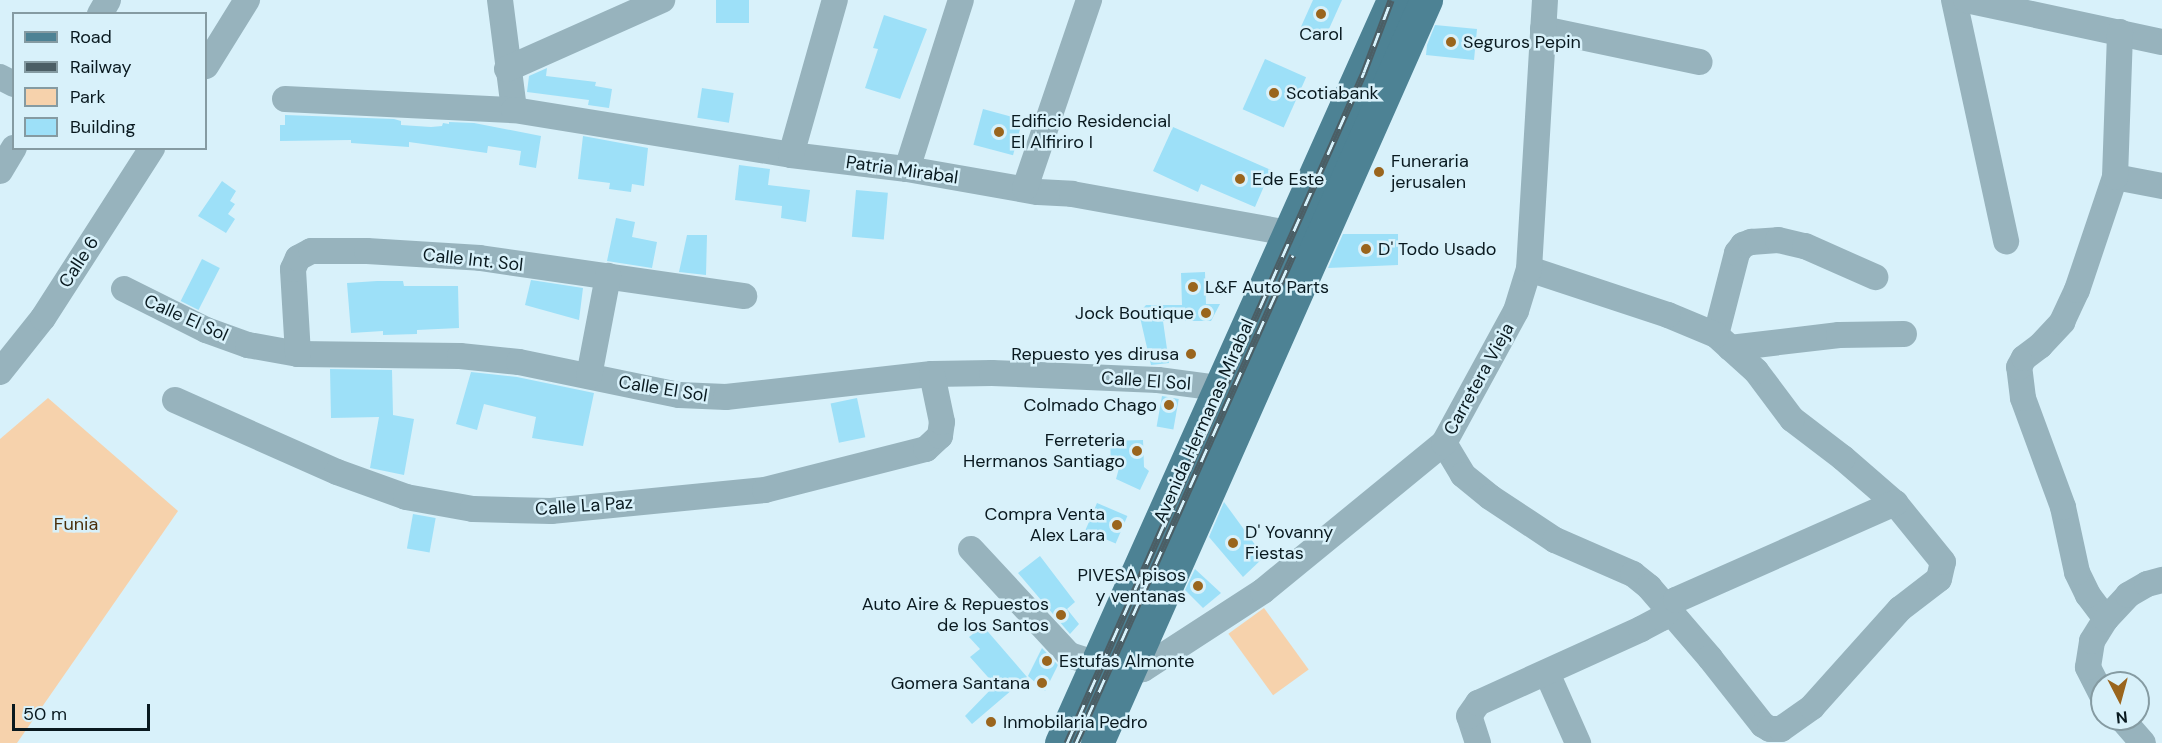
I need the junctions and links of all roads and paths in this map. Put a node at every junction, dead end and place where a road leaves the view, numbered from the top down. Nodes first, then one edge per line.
1 (247, 0) edge
2 (500, 0) edge
3 (662, 0) edge
4 (835, 0) edge
5 (962, 0) edge
6 (1393, 0) edge
7 (1426, 0) edge
8 (1545, 0) edge
9 (1954, 0) edge
10 (1966, 0) edge
11 (1081, 3) edge
12 (1543, 29) junction
13 (2120, 32) junction
14 (2162, 42) edge
15 (1700, 63) dead end
16 (207, 64) edge
17 (507, 69) junction
18 (285, 99) dead end
19 (514, 110) junction
20 (13, 150) edge
21 (151, 150) edge
22 (791, 155) junction
23 (907, 169) junction
24 (0, 171) edge
25 (2115, 177) junction
26 (2162, 186) edge
27 (1032, 190) junction
28 (1287, 238) junction
29 (2006, 241) dead end
30 (1529, 269) junction
31 (608, 276) junction
32 (1875, 277) dead end
33 (124, 289) dead end
34 (744, 296) dead end
35 (1904, 334) dead end
36 (1723, 341) junction
37 (298, 354) junction
38 (0, 372) edge
39 (932, 374) junction
40 (589, 376) junction
41 (1234, 393) junction
42 (175, 400) dead end
43 (1444, 443) junction
44 (1894, 504) junction
45 (971, 549) dead end
46 (2162, 580) edge
47 (1669, 610) junction
48 (2106, 619) junction
49 (1095, 664) junction
50 (2090, 671) edge
51 (1126, 673) junction
52 (1547, 673) junction
53 (2132, 731) edge
54 (1061, 743) edge
55 (1097, 743) edge
56 (1478, 743) edge
57 (1578, 743) edge
58 (2142, 743) edge

1 - 16 street
2 - 17 street
3 - 17 street
4 - 22 street
5 - 23 street
6 - 28 main road, Avenida Hermanas Mirabal
7 - 41 main road, Avenida Hermanas Mirabal
8 - 12 street, Carretera Vieja
9 - 29 street
10 - 13 street
11 - 27 street
12 - 15 street
12 - 30 street, Carretera Vieja
13 - 14 street
13 - 25 street
17 - 19 street
18 - 19 street, Patria Mirabal
19 - 22 street, Patria Mirabal
20 - 24 street
21 - 38 street, Calle 6
22 - 23 street, Patria Mirabal
23 - 27 street, Patria Mirabal
25 - 26 street
25 - 48 street
27 - 28 street, Patria Mirabal
28 - 41 main road, Avenida Hermanas Mirabal
30 - 36 street
30 - 43 street, Carretera Vieja
31 - 34 street, Calle Int. Sol
31 - 37 street, Calle Int. Sol
31 - 40 street
32 - 36 street
33 - 37 street, Calle El Sol
35 - 36 street
36 - 44 street
37 - 40 street, Calle El Sol
39 - 40 street, Calle El Sol
39 - 41 street, Calle El Sol
39 - 42 street, Calle La Paz
41 - 49 main road, Avenida Hermanas Mirabal
41 - 51 main road, Avenida Hermanas Mirabal
43 - 47 street
43 - 51 street, Carretera Vieja
44 - 47 street
44 - 47 street
45 - 49 street
46 - 48 street
47 - 52 street
48 - 50 street
49 - 51 street
49 - 54 main road, Avenida Hermanas Mirabal
51 - 55 main road, Avenida Hermanas Mirabal
52 - 56 street
52 - 57 street
53 - 58 street

